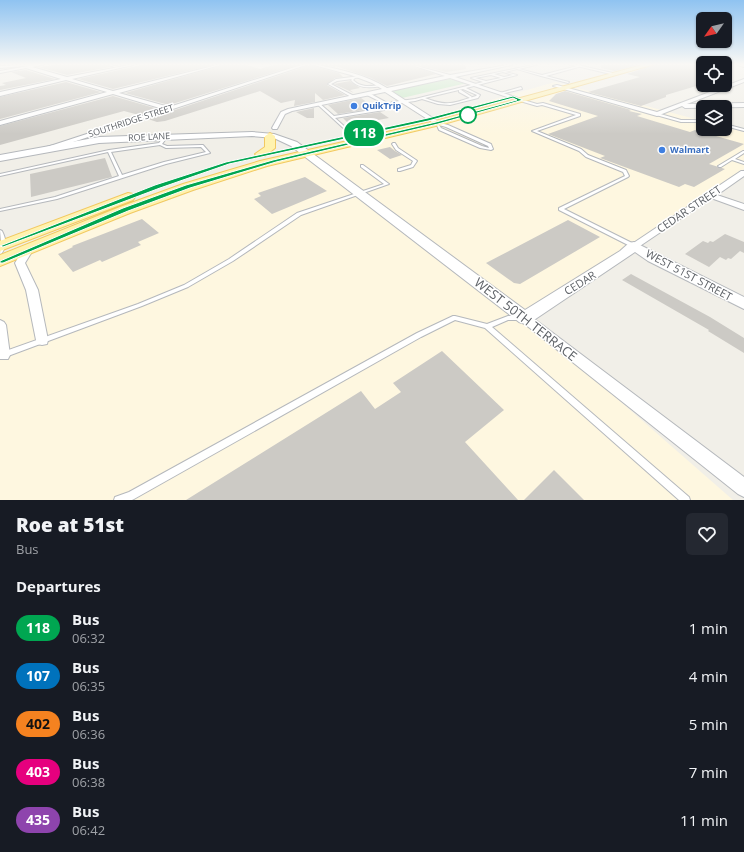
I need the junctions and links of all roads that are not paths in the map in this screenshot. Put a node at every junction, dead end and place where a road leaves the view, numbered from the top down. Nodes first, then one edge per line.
1 (29, 87) edge
2 (93, 87) edge
3 (133, 87) edge
4 (235, 87) edge
5 (335, 87) edge
6 (382, 87) edge
7 (397, 87) edge
8 (483, 87) edge
9 (550, 87) edge
10 (555, 87) edge
11 (573, 87) edge
12 (725, 87) edge
13 (463, 88) joint
14 (385, 90) junction
15 (450, 91) junction
16 (112, 93) junction
17 (501, 93) junction
18 (0, 94) edge
19 (368, 94) junction
20 (518, 95) junction
21 (353, 97) junction
22 (700, 97) junction
23 (422, 98) junction
24 (470, 98) junction
25 (708, 100) edge
26 (403, 102) junction
27 (318, 104) junction
28 (389, 105) junction
29 (732, 105) edge
30 (744, 105) edge
31 (677, 106) junction
32 (696, 106) edge
33 (169, 109) junction
34 (656, 114) junction
35 (333, 117) junction
36 (432, 121) junction
37 (696, 121) edge
38 (0, 123) edge
39 (732, 127) edge
40 (744, 130) edge
41 (273, 132) junction
42 (352, 135) junction
43 (166, 136) junction
44 (160, 144) junction
45 (394, 144) dead end
46 (46, 149) junction
47 (302, 150) junction
48 (109, 151) junction
49 (744, 152) edge
50 (261, 154) junction
51 (0, 158) edge
52 (732, 160) junction
53 (744, 163) edge
54 (362, 166) dead end
55 (720, 166) dead end
56 (399, 170) dead end
57 (744, 173) edge
58 (0, 175) edge
59 (120, 177) junction
60 (359, 193) junction
61 (710, 195) junction
62 (744, 207) edge
63 (0, 210) edge
64 (0, 231) edge
65 (634, 246) junction
66 (1, 247) edge
67 (28, 250) junction
68 (0, 261) edge
69 (744, 304) edge
70 (525, 318) junction
71 (0, 325) edge
72 (487, 326) junction
73 (42, 340) junction
74 (2, 355) edge
75 (744, 488) edge
76 (118, 500) edge
77 (686, 500) edge

1 - 18 street
2 - 16 street
3 - 16 street
4 - 33 street, SOUTHRIDGE STREET
5 - 21 lane
6 - 14 street
7 - 14 street
8 - 17 street
9 - 20 main road
10 - 20 main road
11 - 34 street
12 - 22 street
13 - 15 lane
13 - 24 lane
14 - 19 street
14 - 26 street
15 - 23 lane
15 - 24 lane
16 - 33 street
16 - 38 street
17 - 20 street
17 - 20 lane
19 - 21 street
19 - 28 lane
20 - 36 main road
20 - 65 lane
21 - 27 street
22 - 25 street
22 - 31 street
23 - 24 lane
23 - 26 lane
26 - 28 lane
26 - 36 street
27 - 35 lane
27 - 41 street
28 - 35 lane
29 - 30 street
31 - 32 street
31 - 34 street
33 - 46 street, SOUTHRIDGE STREET
34 - 37 lane
35 - 42 lane
36 - 36 lane
36 - 42 main road
36 - 47 main road
39 - 40 lane
41 - 43 street, ROE LANE
41 - 47 street, ROE LANE
41 - 50 main road
42 - 47 main road
43 - 44 lane
43 - 46 street, ROE LANE
44 - 48 lane
44 - 59 lane
45 - 56 lane
46 - 51 street, ROE LANE
47 - 50 main road
47 - 60 street, WEST 50TH TERRACE
47 - 67 main road
48 - 58 lane
48 - 59 lane
49 - 52 lane
50 - 66 main road
52 - 53 lane
52 - 55 lane
54 - 60 lane
57 - 61 street, CEDAR STREET
59 - 63 lane
60 - 70 street, WEST 50TH TERRACE
60 - 73 lane
61 - 62 street
61 - 65 street, CEDAR STREET
64 - 66 lane
65 - 69 street, WEST 51ST STREET
65 - 70 street, CEDAR
67 - 68 main road
67 - 73 street
70 - 72 lane
70 - 75 street, WEST 50TH TERRACE
71 - 74 street
72 - 76 lane
72 - 77 lane
73 - 74 lane

